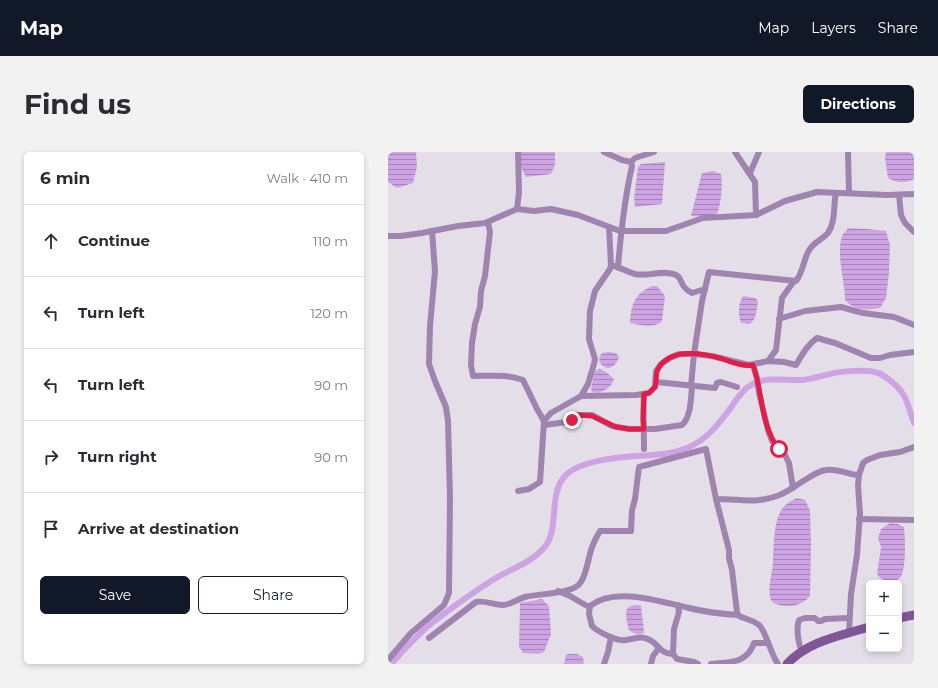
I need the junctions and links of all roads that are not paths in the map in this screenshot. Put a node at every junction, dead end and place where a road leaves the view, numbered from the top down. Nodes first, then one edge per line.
1 (518, 152) edge
2 (604, 152) edge
3 (654, 152) edge
4 (735, 152) edge
5 (759, 152) edge
6 (848, 152) edge
7 (631, 162) junction
8 (750, 173) junction
9 (836, 193) junction
10 (848, 193) junction
11 (914, 194) edge
12 (899, 195) junction
13 (518, 210) junction
14 (756, 215) junction
15 (488, 222) junction
16 (609, 226) junction
17 (620, 231) junction
18 (432, 232) junction
19 (914, 232) edge
20 (388, 236) edge
21 (611, 264) junction
22 (618, 267) junction
23 (794, 281) junction
24 (705, 289) junction
25 (779, 319) junction
26 (914, 325) edge
27 (914, 352) edge
28 (694, 354) junction
29 (768, 360) junction
30 (753, 365) junction
31 (656, 382) junction
32 (692, 386) junction
33 (737, 387) dead end
34 (644, 394) junction
35 (581, 396) junction
36 (544, 423) junction
37 (644, 429) junction
38 (914, 447) edge
39 (644, 449) dead end
40 (859, 475) junction
41 (793, 488) junction
42 (518, 491) dead end
43 (716, 499) junction
44 (859, 519) junction
45 (914, 520) edge
46 (558, 592) junction
47 (678, 605) junction
48 (590, 606) junction
49 (738, 615) junction
50 (914, 615) edge
51 (902, 617) edge
52 (849, 618) junction
53 (866, 628) edge
54 (849, 633) junction
55 (611, 637) junction
56 (429, 638) dead end
57 (768, 643) junction
58 (659, 648) junction
59 (802, 652) junction
60 (673, 654) junction
61 (388, 660) edge
62 (604, 664) edge
63 (651, 664) edge
64 (698, 664) edge
65 (711, 664) edge
66 (778, 664) edge
67 (787, 664) edge

1 - 13 street
2 - 7 street
3 - 7 street
4 - 8 street
5 - 8 street
6 - 10 street
7 - 17 street
8 - 14 street
9 - 10 street
9 - 14 street
9 - 23 street
10 - 12 street
11 - 12 street
12 - 19 street
13 - 15 street
13 - 16 street
14 - 17 street
15 - 18 street
15 - 36 street
16 - 17 street
16 - 21 street
17 - 22 street
18 - 20 street
18 - 61 street
21 - 22 street
21 - 35 street
22 - 24 street
23 - 24 street
23 - 25 street
24 - 28 street
25 - 26 street
25 - 29 street
27 - 29 street
28 - 30 street
28 - 31 street
28 - 32 street
29 - 30 street
30 - 41 street
31 - 32 street
31 - 34 street
32 - 33 street
32 - 37 street
34 - 35 street
34 - 37 street
35 - 36 street
36 - 37 street
36 - 42 street
37 - 39 street
38 - 40 street
40 - 41 street
40 - 44 street
41 - 43 street
43 - 46 street
43 - 49 street
44 - 45 street
44 - 52 street
46 - 48 street
46 - 56 street
47 - 48 street
47 - 49 street
47 - 60 street
48 - 55 street
49 - 57 street
50 - 51 street
52 - 54 street
52 - 59 street
53 - 54 street
54 - 59 street
55 - 58 street
55 - 62 street
57 - 65 street
57 - 66 street
58 - 60 street
58 - 63 street
59 - 67 street
60 - 64 street

